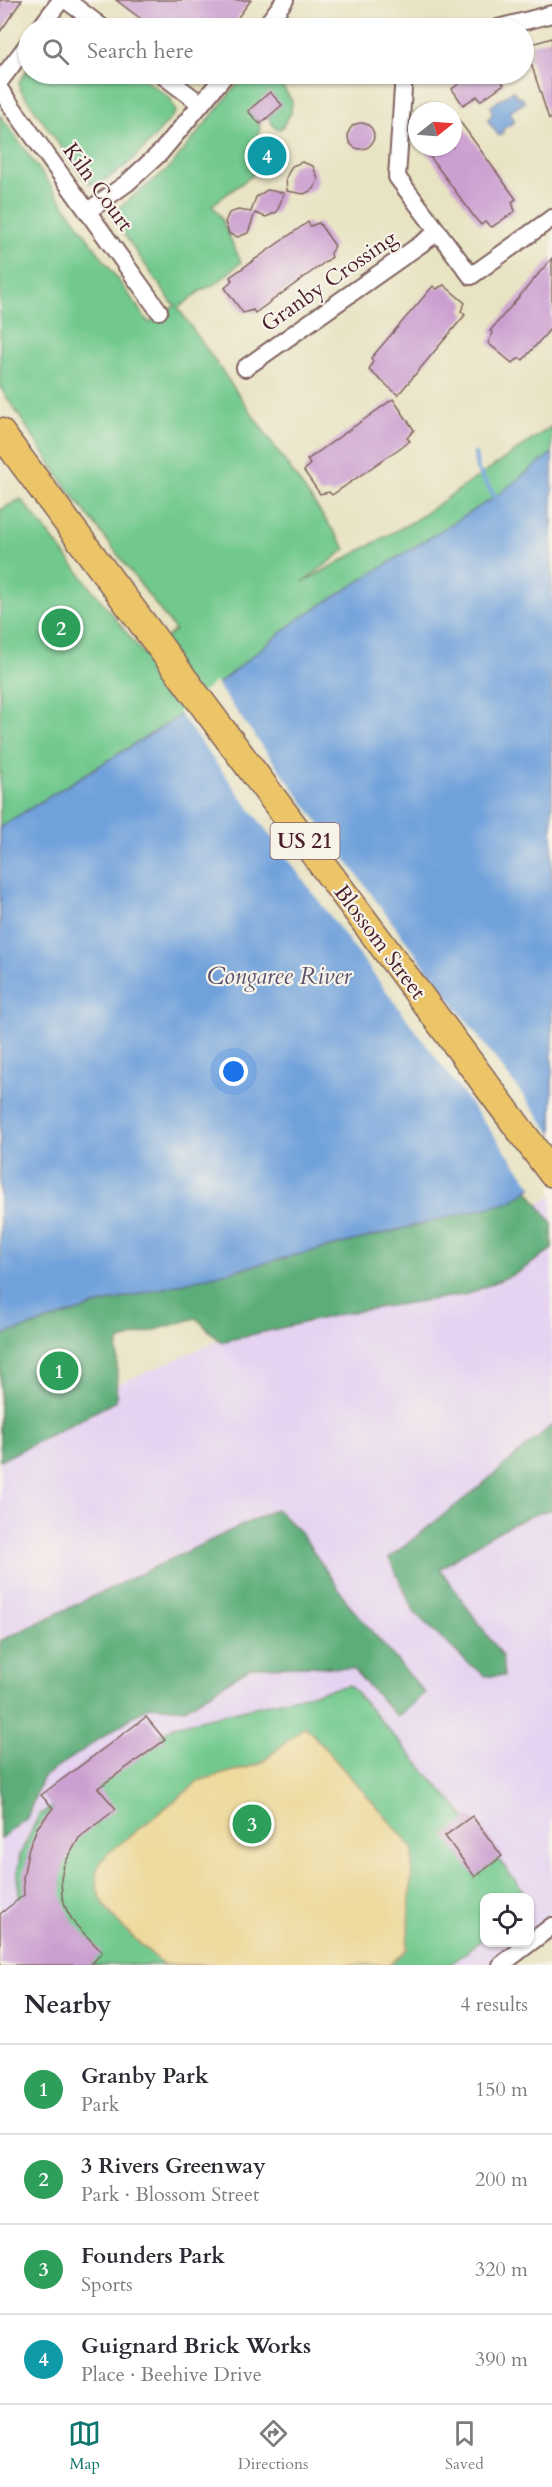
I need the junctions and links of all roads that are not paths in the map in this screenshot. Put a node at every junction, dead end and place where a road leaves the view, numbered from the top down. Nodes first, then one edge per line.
1 (61, 0) edge
2 (66, 0) edge
3 (285, 0) edge
4 (552, 14) edge
5 (48, 18) edge
6 (90, 18) edge
7 (272, 18) edge
8 (534, 19) edge
9 (18, 57) edge
10 (0, 81) edge
11 (174, 84) edge
12 (218, 84) edge
13 (403, 84) edge
14 (0, 90) edge
15 (201, 104) junction
16 (88, 211) junction
17 (552, 218) edge
18 (438, 232) junction
19 (159, 311) dead end
20 (245, 368) dead end
21 (0, 432) edge
22 (552, 1173) edge
23 (552, 1926) edge
24 (501, 1965) edge

1 - 5 street
2 - 6 street
3 - 7 street
4 - 8 street
9 - 10 street
11 - 15 street
12 - 15 street
13 - 18 street
14 - 16 street, Kiln Court
15 - 16 street
16 - 19 street, Kiln Court
17 - 18 street
18 - 20 street, Granby Crossing
21 - 22 main road, Blossom Street / US 21
23 - 24 street

